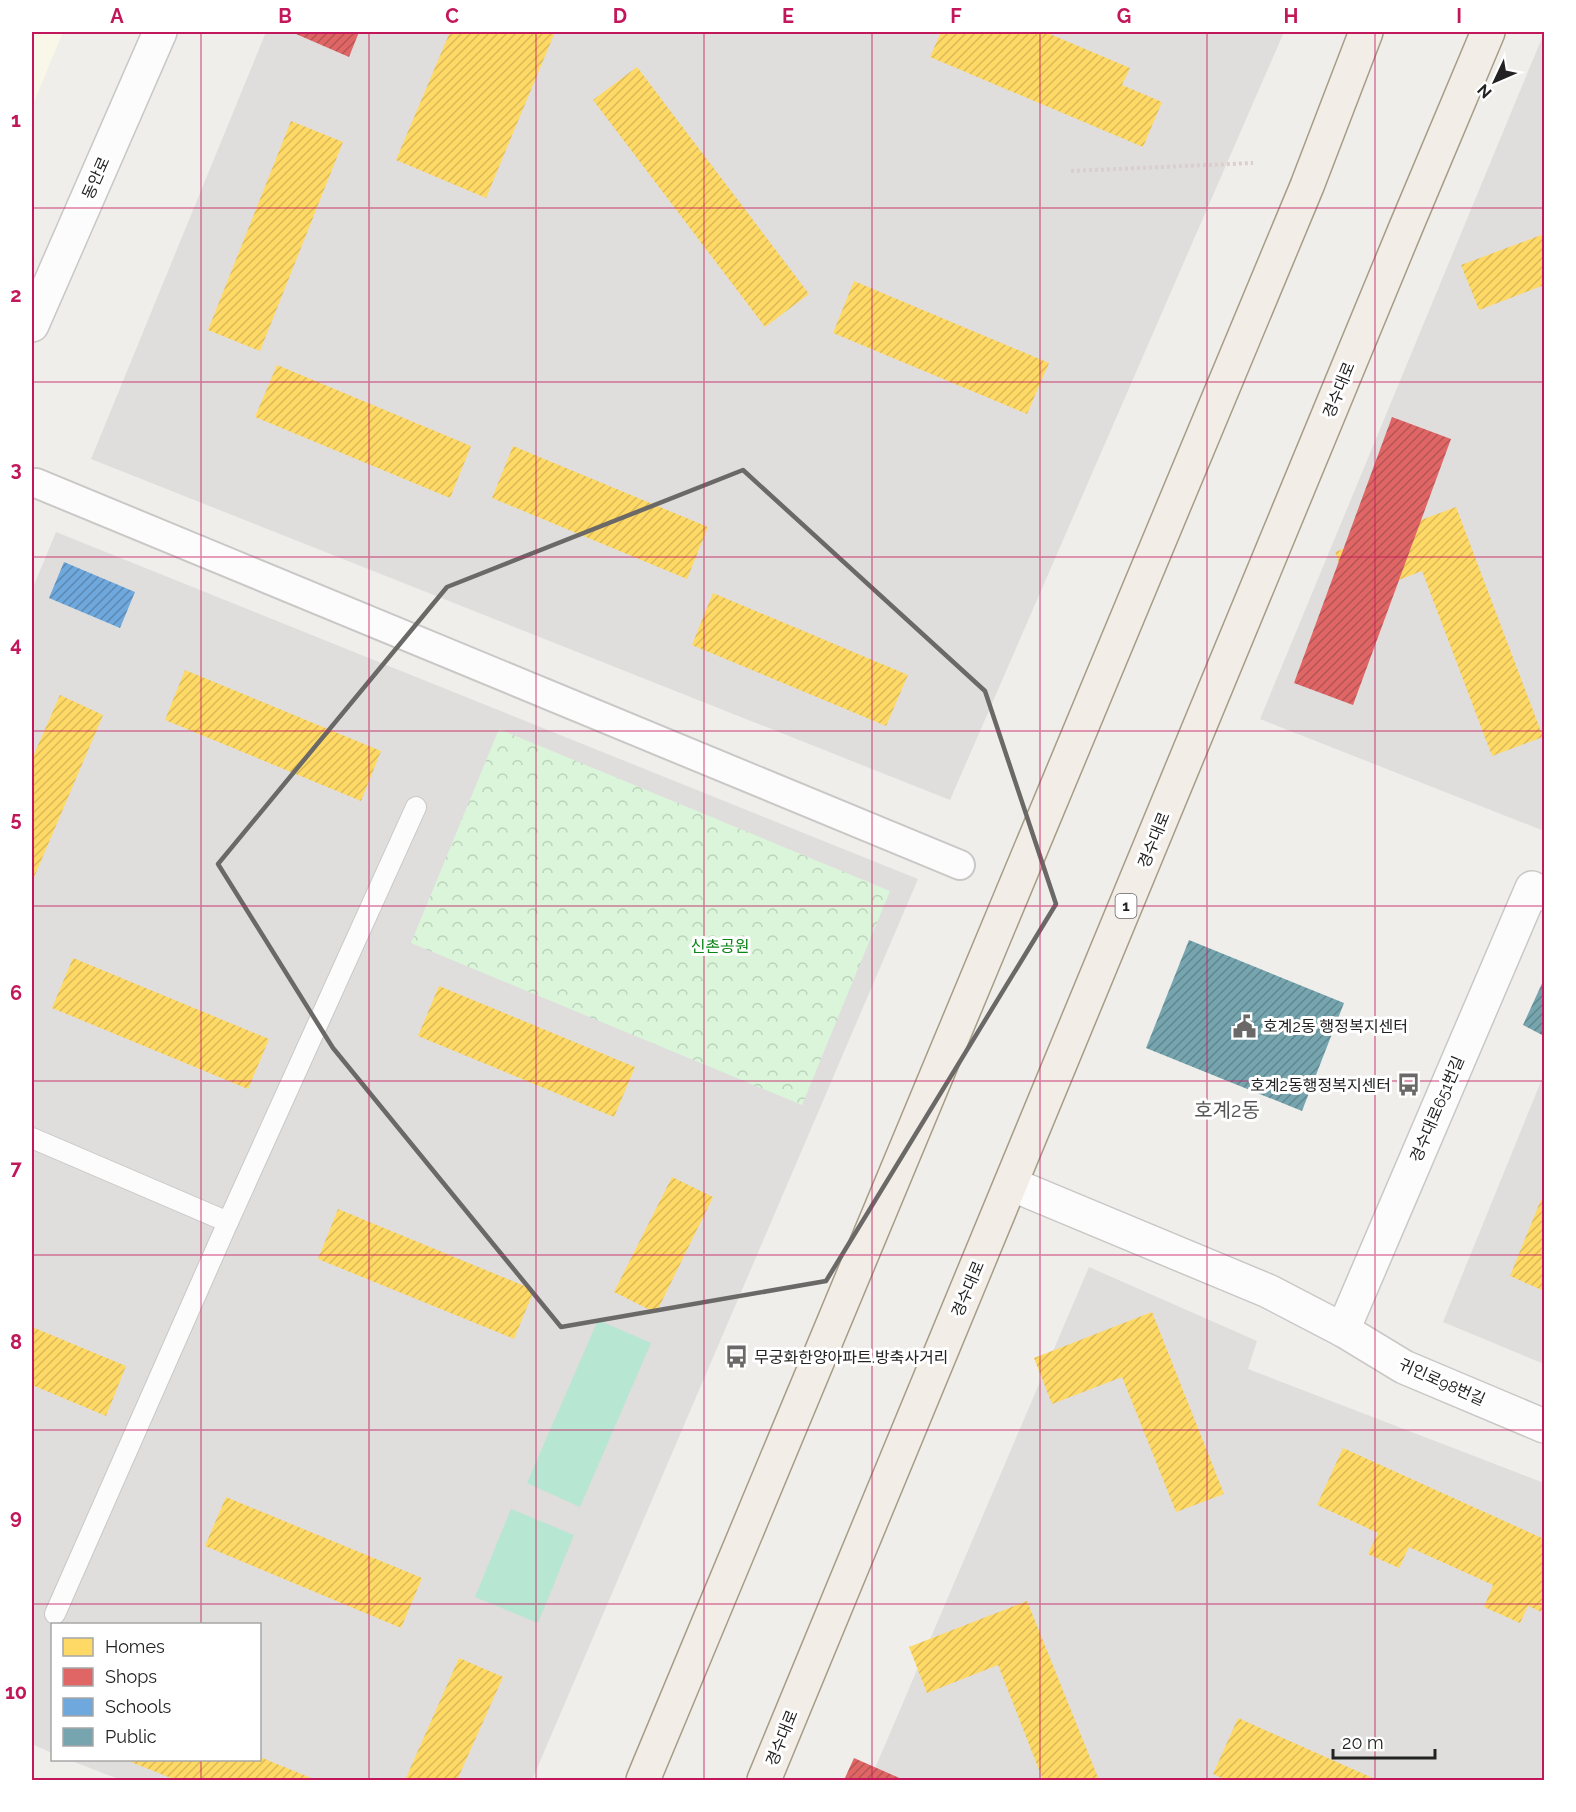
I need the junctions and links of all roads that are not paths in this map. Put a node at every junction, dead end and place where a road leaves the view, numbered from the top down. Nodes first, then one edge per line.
1 (160, 32) edge
2 (1366, 32) edge
3 (1488, 32) edge
4 (32, 325) edge
5 (34, 482) edge
6 (416, 807) dead end
7 (960, 865) dead end
8 (1538, 891) edge
9 (32, 1138) edge
10 (1011, 1184) junction
11 (228, 1222) junction
12 (1343, 1330) junction
13 (1545, 1426) edge
14 (56, 1614) dead end
15 (644, 1780) edge
16 (764, 1780) edge

1 - 4 street, 동안로
2 - 15 main road
3 - 10 main road, 경수대로 / 1
5 - 7 street
6 - 11 lane
8 - 12 street, 경수대로651번길
9 - 11 lane
10 - 12 street, 귀인로98번길
10 - 16 main road, 경수대로 / 1
11 - 14 lane
12 - 13 street, 귀인로98번길

